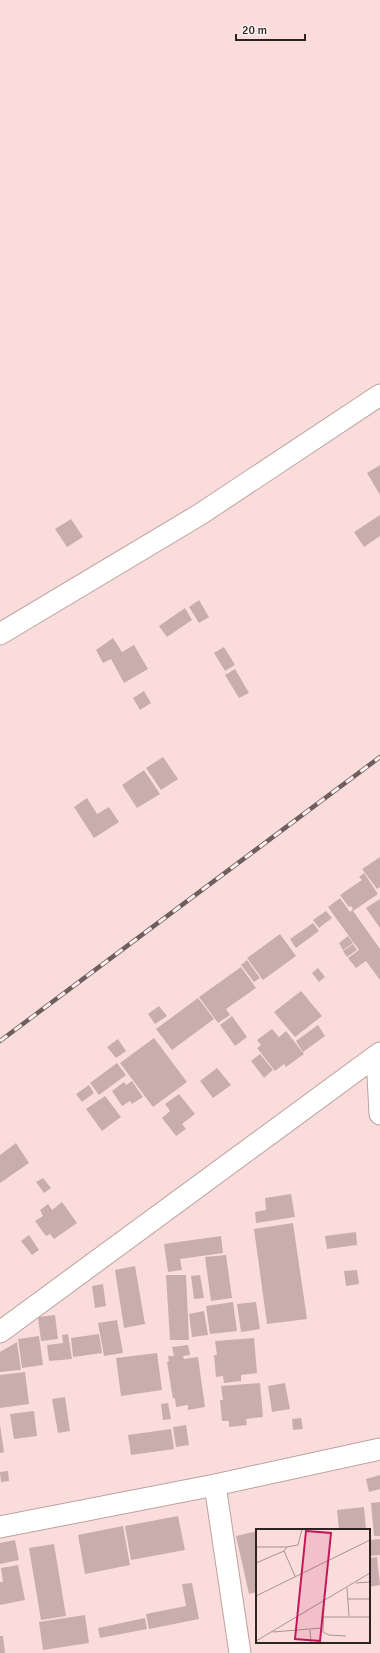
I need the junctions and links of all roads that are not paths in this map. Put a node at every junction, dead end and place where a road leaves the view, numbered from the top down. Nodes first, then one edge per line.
1 (380, 395) edge
2 (0, 634) edge
3 (378, 1055) edge
4 (380, 1114) edge
5 (0, 1332) edge
6 (380, 1449) edge
7 (215, 1485) junction
8 (0, 1527) edge
9 (240, 1653) edge

1 - 2 street
3 - 4 street
3 - 5 street
6 - 7 street
7 - 8 street
7 - 9 street

